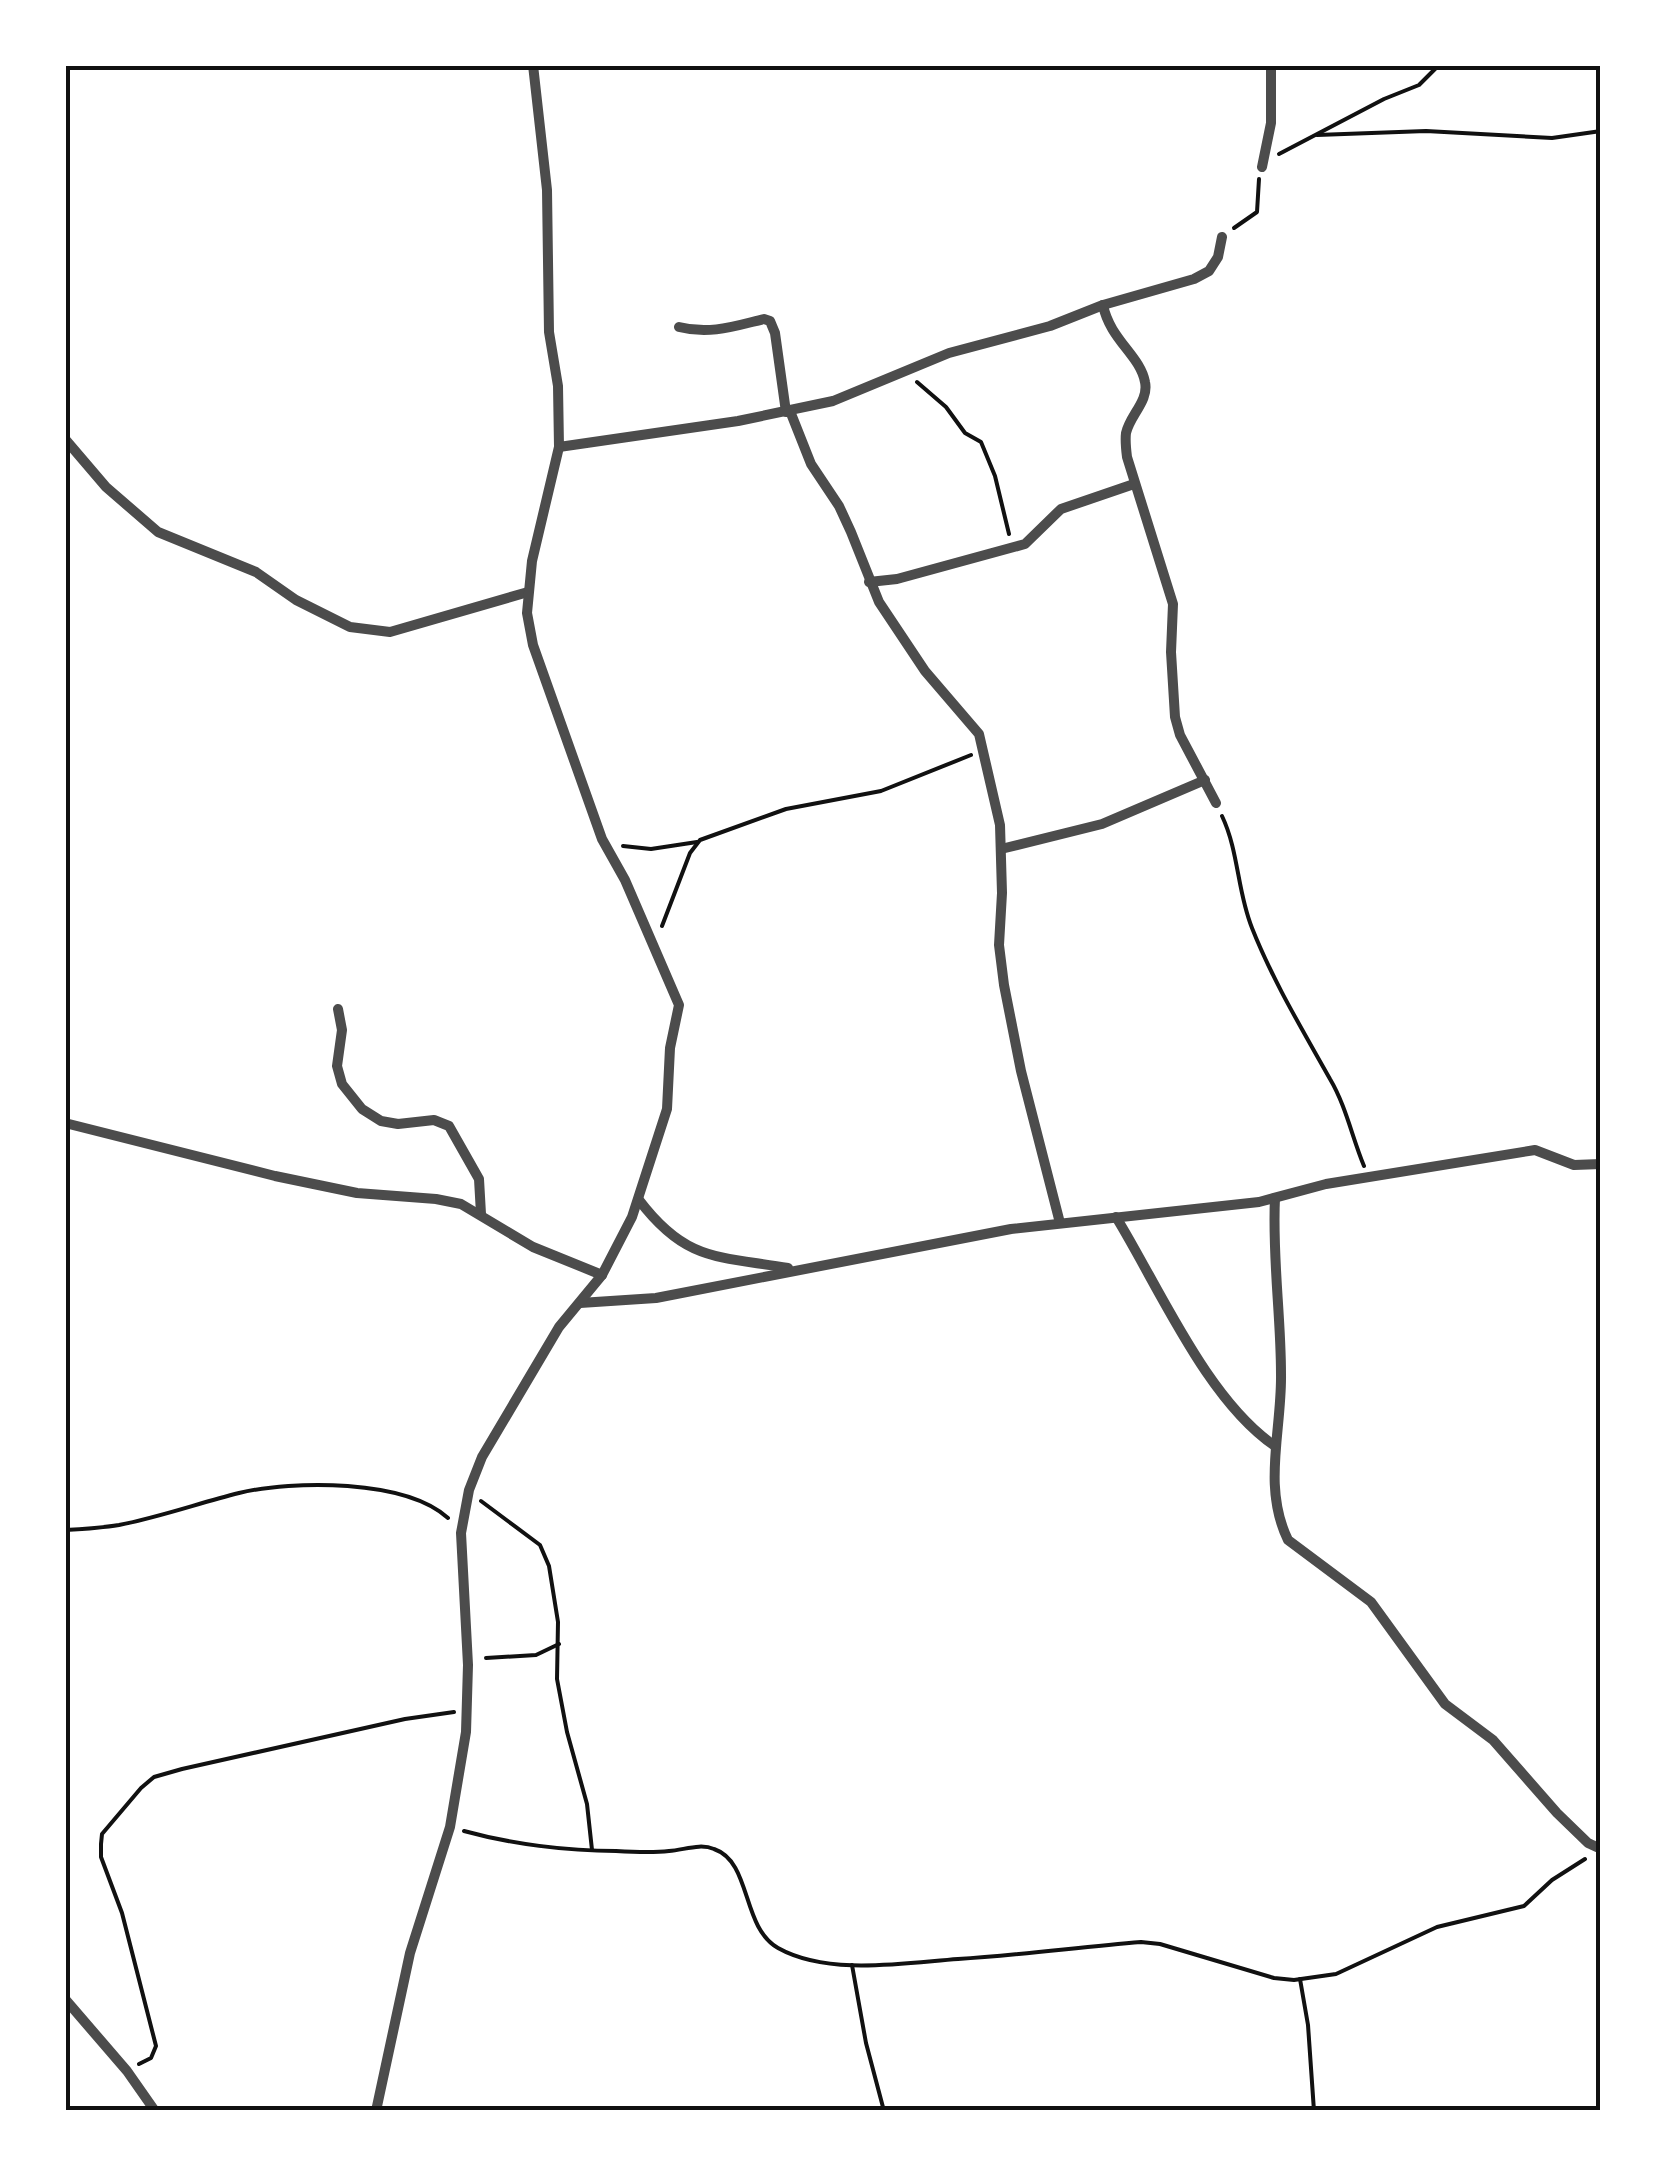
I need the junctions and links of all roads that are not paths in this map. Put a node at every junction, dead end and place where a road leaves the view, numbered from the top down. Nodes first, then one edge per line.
1 (533, 65) edge
2 (1271, 65) edge
3 (1262, 167) road end
4 (1222, 237) road end
5 (1103, 305) junction
6 (679, 327) dead end
7 (788, 412) junction
8 (65, 439) edge
9 (559, 448) junction
10 (1134, 484) junction
11 (870, 582) junction
12 (528, 592) junction
13 (1204, 780) junction
14 (1216, 803) road end
15 (1002, 849) junction
16 (338, 1009) dead end
17 (65, 1123) edge
18 (1601, 1164) edge
19 (1275, 1198) junction
20 (639, 1200) junction
21 (482, 1214) junction
22 (1116, 1216) junction
23 (1060, 1223) junction
24 (794, 1270) junction
25 (602, 1275) junction
26 (580, 1304) junction
27 (1276, 1446) junction
28 (1601, 1849) edge
29 (65, 1998) edge
30 (155, 2111) edge
31 (376, 2111) edge

1 - 9 street
2 - 3 street
4 - 5 street
5 - 7 street
5 - 10 street
6 - 7 street
7 - 9 street
7 - 11 street
8 - 12 street
9 - 12 street
10 - 11 street
10 - 13 street
11 - 15 street
12 - 20 street
13 - 14 street
13 - 15 street
15 - 23 street
16 - 21 street
17 - 21 street
18 - 19 street
19 - 22 street
19 - 27 street
20 - 24 street
20 - 25 street
21 - 25 street
22 - 23 street
22 - 27 street
23 - 24 street
24 - 26 street
25 - 26 street
26 - 31 street
27 - 28 street
29 - 30 street

